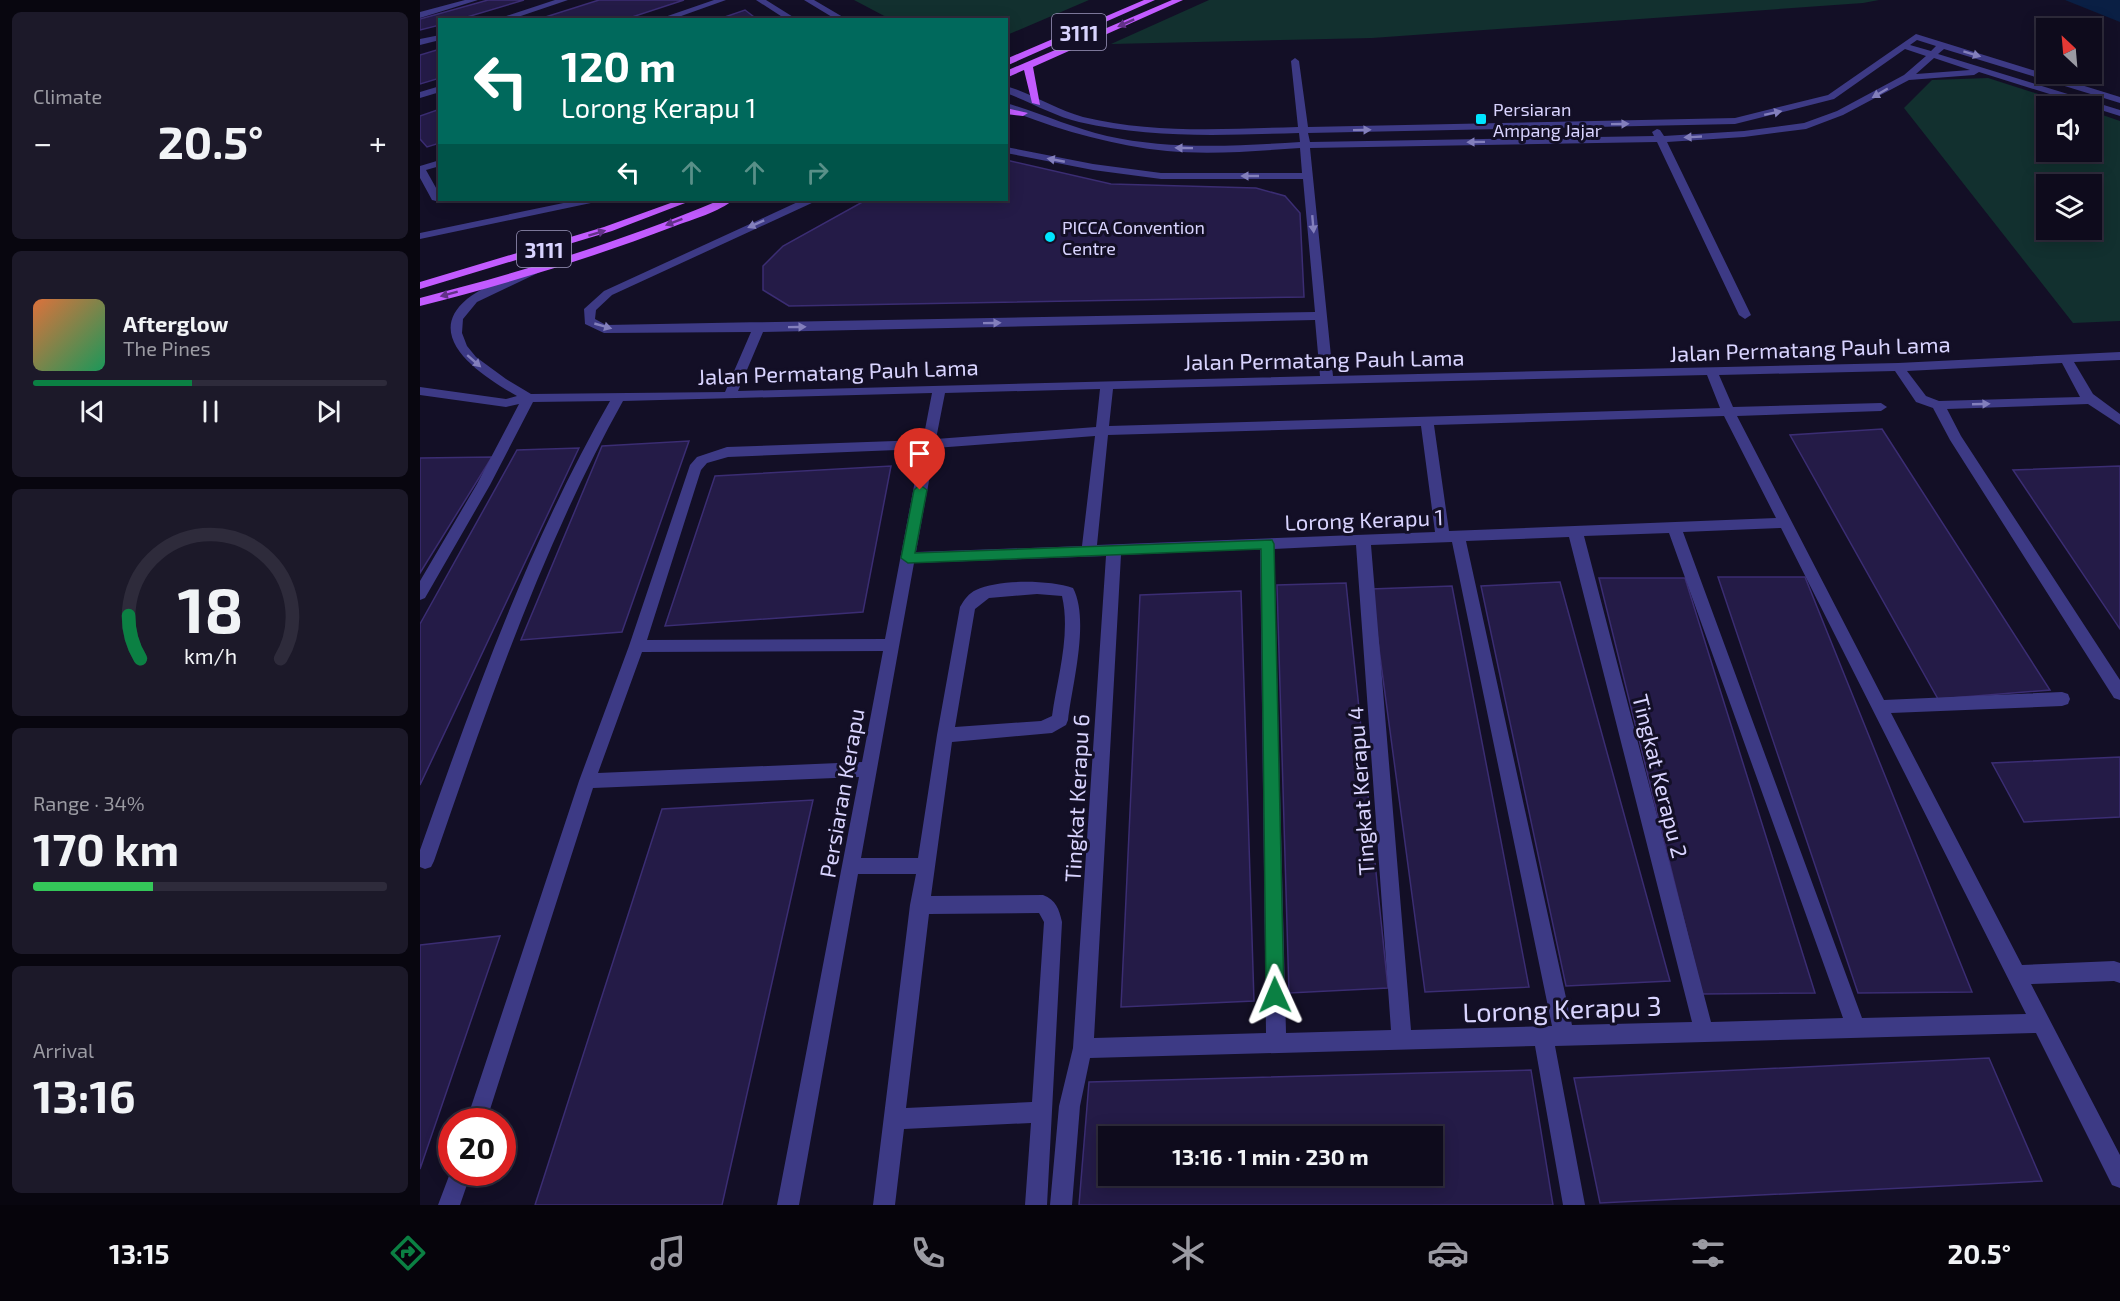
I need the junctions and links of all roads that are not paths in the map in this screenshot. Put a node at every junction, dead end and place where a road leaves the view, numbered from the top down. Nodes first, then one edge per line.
1 (474, 0) edge
2 (564, 0) edge
3 (722, 0) edge
4 (760, 0) edge
5 (808, 0) edge
6 (1151, 0) edge
7 (1179, 0) edge
8 (420, 15) edge
9 (505, 18) edge
10 (666, 18) edge
11 (791, 18) edge
12 (840, 18) edge
13 (438, 37) edge
14 (420, 42) edge
15 (1943, 45) junction
16 (1904, 46) junction
17 (1932, 54) junction
18 (1294, 61) dead end
19 (1008, 62) edge
20 (1028, 66) junction
21 (1992, 73) junction
22 (1008, 74) edge
23 (1907, 77) junction
24 (438, 90) edge
25 (1008, 90) edge
26 (420, 95) edge
27 (2120, 100) edge
28 (1037, 103) junction
29 (1008, 107) edge
30 (1008, 111) edge
31 (2120, 113) edge
32 (1023, 114) junction
33 (1653, 124) junction
34 (1304, 131) junction
35 (1660, 139) junction
36 (1305, 145) junction
37 (1008, 150) edge
38 (438, 164) edge
39 (420, 169) edge
40 (1308, 176) junction
41 (438, 199) edge
42 (586, 201) edge
43 (685, 201) edge
44 (726, 201) edge
45 (808, 201) edge
46 (420, 236) edge
47 (534, 272) junction
48 (420, 286) edge
49 (420, 302) edge
50 (1745, 315) dead end
51 (1322, 316) junction
52 (759, 328) junction
53 (2120, 356) edge
54 (2066, 360) junction
55 (1898, 367) junction
56 (1711, 371) junction
57 (1328, 380) junction
58 (1107, 385) junction
59 (939, 389) junction
60 (420, 391) edge
61 (730, 396) junction
62 (2088, 397) junction
63 (529, 398) junction
64 (618, 398) junction
65 (1938, 405) junction
66 (1881, 407) dead end
67 (1729, 413) junction
68 (2120, 421) edge
69 (1426, 422) junction
70 (1102, 431) junction
71 (929, 444) junction
72 (1786, 523) junction
73 (1674, 527) junction
74 (1575, 531) junction
75 (1451, 536) junction
76 (1363, 540) junction
77 (1267, 544) junction
78 (1089, 551) junction
79 (1114, 551) junction
80 (908, 558) junction
81 (420, 594) edge
82 (892, 645) junction
83 (638, 646) junction
84 (2120, 693) edge
85 (2062, 699) dead end
86 (1880, 706) junction
87 (945, 735) junction
88 (868, 769) junction
89 (587, 781) junction
90 (425, 861) dead end
91 (850, 866) junction
92 (925, 866) junction
93 (919, 905) junction
94 (2120, 973) edge
95 (2017, 975) junction
96 (2041, 1023) junction
97 (1857, 1027) junction
98 (1704, 1031) junction
99 (1564, 1035) junction
100 (1543, 1036) junction
101 (1402, 1040) junction
102 (1276, 1042) junction
103 (1083, 1048) junction
104 (481, 1108) edge
105 (1041, 1112) junction
106 (895, 1119) junction
107 (2120, 1177) edge
108 (456, 1186) edge
109 (449, 1205) edge
110 (788, 1205) edge
111 (884, 1205) edge
112 (1036, 1205) edge
113 (1061, 1205) edge
114 (1574, 1205) edge

1 - 8 street
2 - 9 street
3 - 10 street
4 - 11 street
5 - 12 street
6 - 19 main road, 3111
7 -> 20 main road
13 - 14 street
15 - 16 street
15 - 17 street
15 -> 27 street
16 - 17 street
33 -> 16 street
17 - 21 street
17 - 23 street
18 - 34 street
20 - 22 main road
20 - 28 main road
21 - 23 street
21 - 31 street
23 -> 35 street
24 - 26 street
25 - 28 street
28 - 34 street
29 - 32 street
30 - 32 main road
36 -> 32 street
34 -> 33 street
33 - 35 street
34 - 36 street
35 -> 36 street
35 - 50 street
36 - 40 street
40 -> 37 street
38 - 39 street
39 - 41 street
40 -> 51 street
42 - 46 street
48 -> 43 main road, 3111
44 -> 47 main road
45 -> 52 street
47 -> 49 main road
47 -> 63 street
52 -> 51 street
51 - 57 street
52 - 61 street
53 - 54 street, Jalan Permatang Pauh Lama
54 - 55 street, Jalan Permatang Pauh Lama
54 - 62 street
55 - 56 street, Jalan Permatang Pauh Lama
55 - 65 street
56 - 57 street, Jalan Permatang Pauh Lama
56 - 67 street
57 - 58 street, Jalan Permatang Pauh Lama
58 - 59 street, Jalan Permatang Pauh Lama
58 - 70 street
59 - 61 street, Jalan Permatang Pauh Lama
59 - 71 street, Persiaran Kerapu
60 - 63 street, Jalan Permatang Pauh Lama
61 - 64 street, Jalan Permatang Pauh Lama
65 -> 62 street
62 - 68 street
63 - 64 street, Jalan Permatang Pauh Lama
63 - 81 street
64 - 90 street
65 - 84 street
66 - 67 street
67 - 69 street
67 - 72 street
69 - 70 street
69 - 75 street
70 - 71 street
70 - 78 street
71 - 80 street, Persiaran Kerapu
71 - 83 street
72 - 73 street, Lorong Kerapu 1
72 - 86 street
73 - 74 street, Lorong Kerapu 1
73 - 97 street
74 - 75 street, Lorong Kerapu 1
74 - 98 street, Tingkat Kerapu 2
75 - 76 street, Lorong Kerapu 1
75 - 99 street
76 - 77 street, Lorong Kerapu 1
76 - 101 street, Tingkat Kerapu 4
77 - 79 street, Lorong Kerapu 1
77 - 102 street
78 - 79 street, Lorong Kerapu 1
78 - 80 street, Lorong Kerapu 1
79 - 103 street, Tingkat Kerapu 6
80 - 82 street, Persiaran Kerapu
82 - 83 street
82 - 88 street, Persiaran Kerapu
83 - 89 street
85 - 86 street
86 - 95 street
87 - 87 street
87 - 92 street
88 - 89 street
88 - 91 street, Persiaran Kerapu
89 - 104 street
91 - 92 street
91 - 110 street, Persiaran Kerapu
92 - 93 street
93 - 105 street
93 - 106 street
94 - 95 street
95 - 96 street
96 - 97 street, Lorong Kerapu 3
96 - 107 street
97 - 98 street, Lorong Kerapu 3
98 - 99 street, Lorong Kerapu 3
99 - 100 street, Lorong Kerapu 3
100 - 101 street, Lorong Kerapu 3
100 - 114 street
101 - 102 street, Lorong Kerapu 3
102 - 103 street, Lorong Kerapu 3
103 - 113 street, Tingkat Kerapu 6
105 - 106 street
105 - 112 street
106 - 111 street
108 - 109 street

